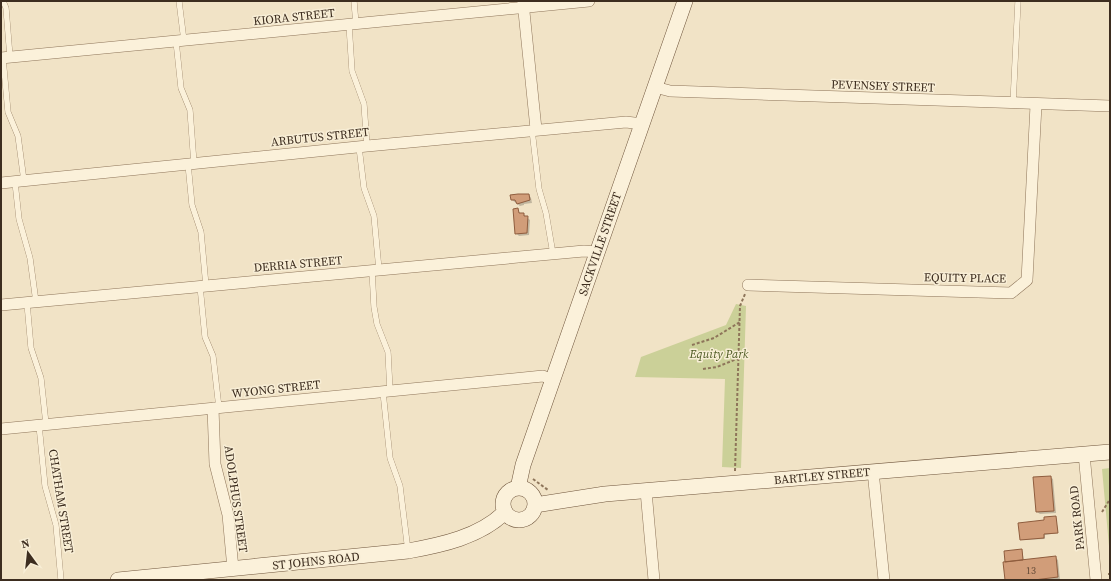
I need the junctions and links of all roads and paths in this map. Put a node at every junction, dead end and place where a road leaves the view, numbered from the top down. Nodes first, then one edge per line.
1 (3, 1) edge
2 (180, 1) edge
3 (354, 1) edge
4 (589, 1) edge
5 (685, 1) edge
6 (1018, 1) edge
7 (523, 4) edge
8 (352, 24) junction
9 (180, 41) junction
10 (5, 58) edge
11 (655, 88) junction
12 (1013, 104) junction
13 (1036, 105) junction
14 (1110, 106) edge
15 (642, 124) junction
16 (534, 130) junction
17 (363, 146) junction
18 (191, 164) junction
19 (19, 181) junction
20 (1, 183) edge
21 (598, 252) junction
22 (552, 254) junction
23 (376, 270) junction
24 (748, 285) joint
25 (203, 286) junction
26 (31, 303) junction
27 (1, 305) edge
28 (740, 322) junction
29 (692, 345) dead end
30 (739, 358) junction
31 (703, 369) dead end
32 (553, 380) junction
33 (387, 392) junction
34 (216, 408) junction
35 (43, 425) junction
36 (1, 429) edge
37 (1110, 452) edge
38 (1084, 454) junction
39 (873, 471) junction
40 (735, 475) dead end
41 (518, 488) junction
42 (646, 491) junction
43 (1110, 499) edge
44 (535, 505) junction
45 (505, 512) junction
46 (1102, 512) dead end
47 (408, 551) junction
48 (233, 569) junction
49 (61, 580) edge
50 (118, 580) edge
51 (654, 580) edge
52 (884, 580) edge
53 (1096, 580) edge

1 - 10 lane, CHATHAM STREET
2 - 9 lane, ADOLPHUS STREET
3 - 8 lane
4 - 7 street, KIORA STREET
5 - 11 main road, SACKVILLE STREET
6 - 12 lane
7 - 8 street, KIORA STREET
7 - 16 street
8 - 9 street, KIORA STREET
8 - 17 lane
9 - 10 street, KIORA STREET
9 - 18 lane, ADOLPHUS STREET
10 - 19 lane, CHATHAM STREET
11 - 12 street, PEVENSEY STREET
11 - 15 main road, SACKVILLE STREET
12 - 13 street, PEVENSEY STREET
13 - 14 street, PEVENSEY STREET
13 - 24 street, EQUITY PLACE
15 - 16 street, ARBUTUS STREET
15 - 21 main road, SACKVILLE STREET
16 - 17 street, ARBUTUS STREET
16 - 22 lane
17 - 18 street, ARBUTUS STREET
17 - 23 lane
18 - 19 street, ARBUTUS STREET
18 - 25 lane, ADOLPHUS STREET
19 - 20 street, ARBUTUS STREET
19 - 26 lane, CHATHAM STREET
21 - 22 street, DERRIA STREET
21 - 32 main road, SACKVILLE STREET
22 - 23 street, DERRIA STREET
23 - 25 street, DERRIA STREET
23 - 33 lane
24 - 28 path
25 - 26 street, DERRIA STREET
25 - 34 lane, ADOLPHUS STREET
26 - 27 street, DERRIA STREET
26 - 35 lane, CHATHAM STREET
28 - 29 path
28 - 30 path
30 - 31 path
30 - 40 path
32 - 33 street, WYONG STREET
32 - 41 main road, SACKVILLE STREET
33 - 34 street, WYONG STREET
33 - 47 lane
34 - 35 street, WYONG STREET
34 - 48 street, ADOLPHUS STREET
35 - 36 street, WYONG STREET
35 - 49 lane, CHATHAM STREET
37 - 38 main road, BARTLEY STREET
38 - 39 main road, BARTLEY STREET
38 - 53 street, PARK ROAD
39 - 42 main road, BARTLEY STREET
39 - 52 street
41 - 44 main road
41 - 45 main road
42 - 44 main road, BARTLEY STREET
42 - 51 street
43 - 46 path
44 - 45 main road
45 - 47 main road, ST JOHNS ROAD
47 - 48 main road, ST JOHNS ROAD
48 - 50 main road, ST JOHNS ROAD

